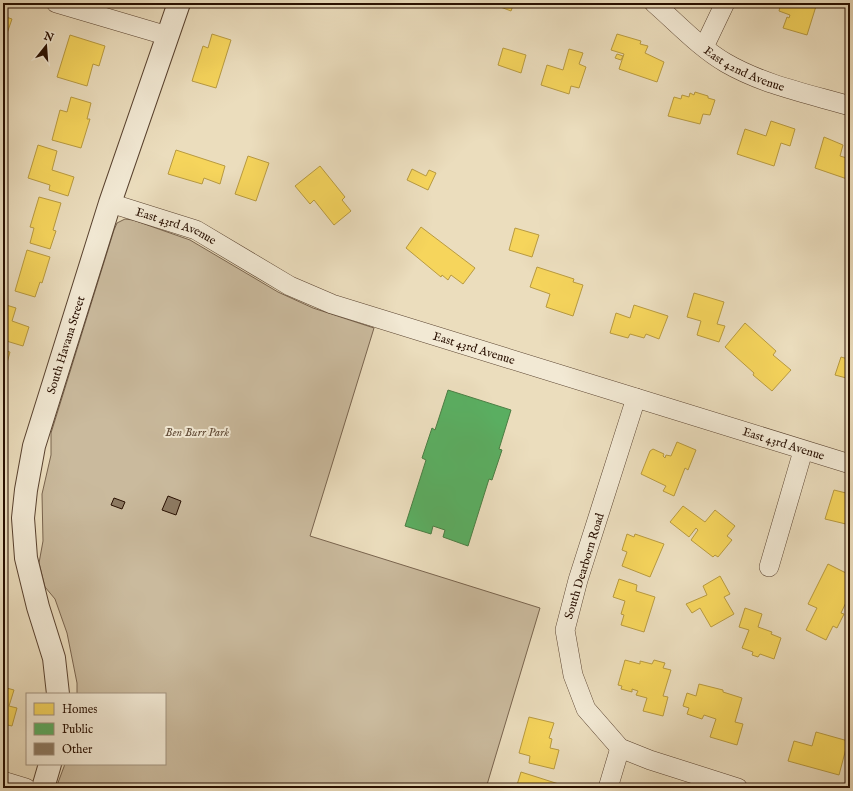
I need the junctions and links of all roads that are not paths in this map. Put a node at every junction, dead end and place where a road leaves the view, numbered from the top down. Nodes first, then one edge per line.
1 (56, 3) edge
2 (179, 3) edge
3 (654, 3) edge
4 (725, 3) edge
5 (168, 36) junction
6 (704, 47) junction
7 (850, 106) edge
8 (110, 203) junction
9 (636, 398) junction
10 (803, 451) junction
11 (850, 464) edge
12 (770, 567) dead end
13 (58, 693) edge
14 (620, 748) junction
15 (50, 765) edge
16 (3, 781) edge
17 (26, 788) edge
18 (43, 788) edge
19 (608, 788) edge
20 (738, 788) edge

1 - 5 street
2 - 5 street, South Havana Street
3 - 6 street, East 42nd Avenue
4 - 6 street
5 - 8 street, South Havana Street
6 - 7 street, East 42nd Avenue
8 - 9 street, East 43rd Avenue
8 - 13 street, South Havana Street
9 - 10 street, East 43rd Avenue
9 - 14 street, South Dearborn Road
10 - 11 street, East 43rd Avenue
10 - 12 street
14 - 19 street
14 - 20 street
15 - 18 street
16 - 17 street

